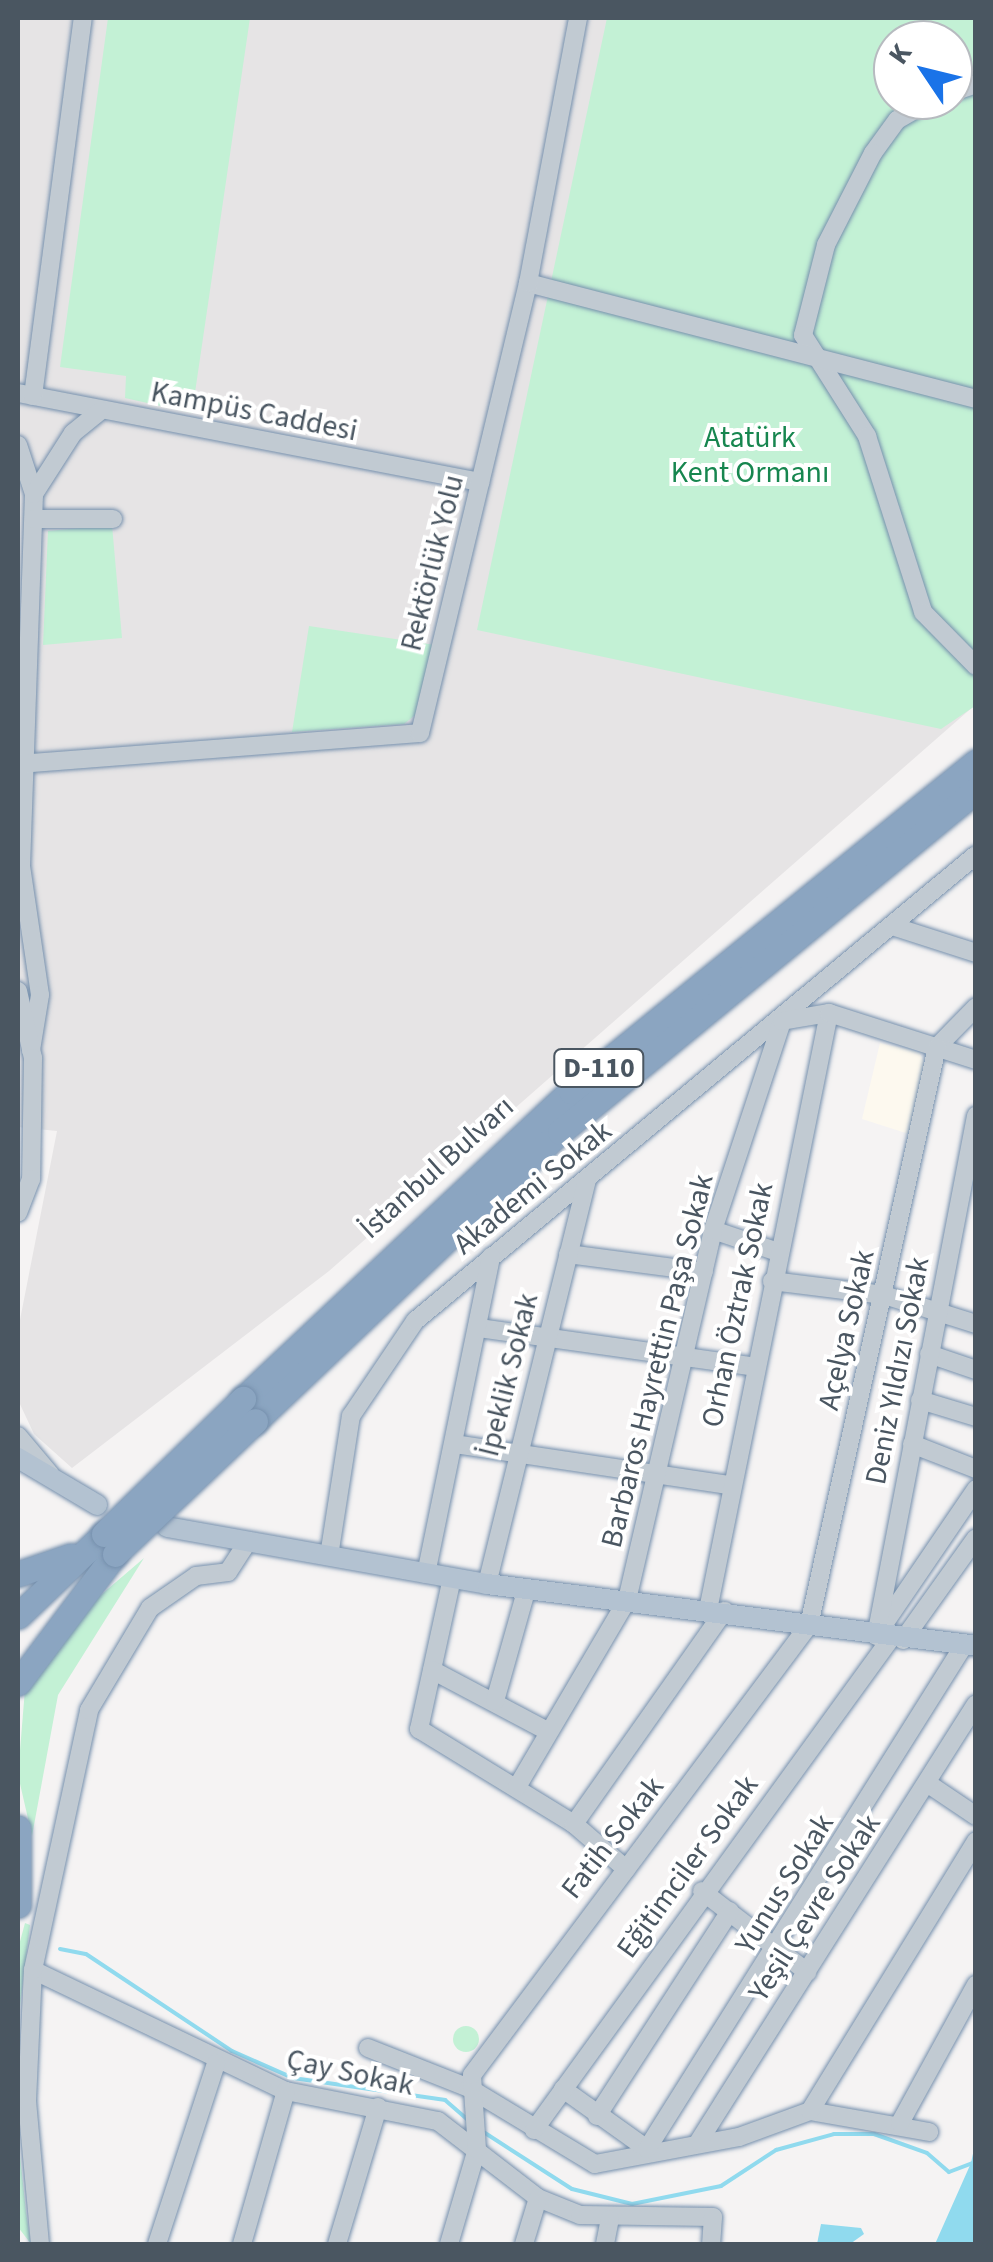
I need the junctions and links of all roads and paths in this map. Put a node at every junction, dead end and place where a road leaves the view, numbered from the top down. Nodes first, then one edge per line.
1 (83, 18) edge
2 (578, 18) edge
3 (897, 120) edge
4 (528, 283) junction
5 (818, 355) junction
6 (25, 395) edge
7 (976, 399) edge
8 (100, 411) junction
9 (18, 445) edge
10 (482, 482) junction
11 (34, 494) junction
12 (34, 519) junction
13 (113, 519) dead end
14 (976, 666) edge
15 (21, 755) edge
16 (976, 762) edge
17 (976, 790) edge
18 (976, 855) edge
19 (892, 926) junction
20 (976, 953) edge
21 (18, 991) edge
22 (976, 1007) edge
23 (829, 1013) junction
24 (782, 1021) junction
25 (937, 1047) junction
26 (24, 1051) edge
27 (976, 1060) edge
28 (976, 1116) edge
29 (23, 1163) edge
30 (587, 1180) junction
31 (19, 1202) edge
32 (956, 1211) junction
33 (976, 1218) edge
34 (713, 1230) junction
35 (778, 1252) junction
36 (568, 1254) junction
37 (491, 1258) junction
38 (704, 1272) junction
39 (772, 1281) junction
40 (884, 1295) junction
41 (937, 1310) junction
42 (976, 1324) edge
43 (479, 1328) junction
44 (548, 1339) junction
45 (929, 1354) junction
46 (684, 1358) junction
47 (750, 1366) junction
48 (976, 1370) edge
49 (920, 1400) junction
50 (249, 1410) junction
51 (976, 1417) edge
52 (18, 1436) edge
53 (454, 1444) junction
54 (912, 1444) junction
55 (516, 1456) junction
56 (18, 1458) edge
57 (976, 1469) edge
58 (658, 1476) junction
59 (61, 1485) junction
60 (728, 1485) junction
61 (976, 1489) edge
62 (97, 1506) dead end
63 (167, 1527) dead end
64 (976, 1538) edge
65 (110, 1544) junction
66 (246, 1544) junction
67 (329, 1556) junction
68 (18, 1574) edge
69 (426, 1574) junction
70 (452, 1578) junction
71 (487, 1584) junction
72 (527, 1588) junction
73 (628, 1600) junction
74 (716, 1611) junction
75 (18, 1616) edge
76 (809, 1625) junction
77 (890, 1638) junction
78 (18, 1644) edge
79 (970, 1645) edge
80 (432, 1670) junction
81 (18, 1683) edge
82 (496, 1702) junction
83 (976, 1704) edge
84 (549, 1732) junction
85 (927, 1783) junction
86 (517, 1787) junction
87 (976, 1816) edge
88 (574, 1824) junction
89 (18, 1828) edge
90 (976, 1841) edge
91 (626, 1869) junction
92 (702, 1892) junction
93 (18, 1905) edge
94 (730, 1911) junction
95 (778, 1947) junction
96 (33, 1970) junction
97 (807, 1972) junction
98 (976, 1985) edge
99 (368, 2048) dead end
100 (216, 2063) junction
101 (469, 2088) junction
102 (563, 2089) junction
103 (286, 2091) junction
104 (378, 2107) junction
105 (810, 2111) junction
106 (597, 2116) junction
107 (900, 2123) junction
108 (534, 2130) junction
109 (929, 2132) dead end
110 (699, 2141) junction
111 (476, 2148) junction
112 (646, 2149) junction
113 (538, 2198) junction
114 (610, 2219) junction
115 (40, 2244) edge
116 (157, 2244) edge
117 (242, 2244) edge
118 (337, 2244) edge
119 (449, 2244) edge
120 (524, 2244) edge
121 (604, 2244) edge
122 (711, 2244) edge

1 - 6 street
2 - 4 street, Rektörlük Yolu
3 - 5 street
4 - 5 street
4 - 10 street, Rektörlük Yolu
5 - 7 street
5 - 14 street
6 - 8 street, Kampüs Caddesi
8 - 10 street, Kampüs Caddesi
8 - 11 street
9 - 11 street
10 - 15 street, Rektörlük Yolu
11 - 12 street
12 - 13 street
12 - 15 street
15 - 26 street
16 - 50 highway, İstanbul Bulvarı / D-110
17 - 50 highway, İstanbul Bulvarı / D-110
18 - 19 street, Akademi Sokak
19 - 20 street
19 - 24 street, Akademi Sokak
21 - 26 street
22 - 25 street
23 - 24 street
23 - 25 street
23 - 35 street, Orhan Öztrak Sokak
24 - 30 street, Akademi Sokak
24 - 34 street, Barbaros Hayrettin Paşa Sokak
25 - 27 street
25 - 40 street, Açelya Sokak
26 - 29 street
28 - 32 street, Deniz Yıldızı Sokak
29 - 31 street
30 - 36 street, İpeklik Sokak
30 - 37 street, Akademi Sokak
32 - 33 street
32 - 41 street, Deniz Yıldızı Sokak
34 - 35 street
34 - 38 street, Barbaros Hayrettin Paşa Sokak
35 - 39 street, Orhan Öztrak Sokak
36 - 38 street
36 - 44 street, İpeklik Sokak
37 - 43 street
37 - 67 street, Akademi Sokak
38 - 46 street, Barbaros Hayrettin Paşa Sokak
39 - 40 street
39 - 47 street, Orhan Öztrak Sokak
40 - 41 street
40 - 76 street, Açelya Sokak
41 - 42 street
41 - 45 street, Deniz Yıldızı Sokak
43 - 44 street
43 - 53 street
44 - 46 street
44 - 55 street, İpeklik Sokak
45 - 48 street
45 - 49 street, Deniz Yıldızı Sokak
46 - 47 street
46 - 58 street, Barbaros Hayrettin Paşa Sokak
47 - 60 street, Orhan Öztrak Sokak
49 - 51 street
49 - 54 street, Deniz Yıldızı Sokak
50 - 65 highway, İstanbul Bulvarı / D-110, bridge
52 - 59 street
53 - 55 street
53 - 69 street
54 - 57 street
54 - 77 street, Deniz Yıldızı Sokak
55 - 58 street
55 - 71 street, İpeklik Sokak
56 - 59 main road
58 - 60 street
58 - 73 street, Barbaros Hayrettin Paşa Sokak
59 - 62 main road
60 - 74 street, Orhan Öztrak Sokak
61 - 77 street
63 - 66 main road
64 - 77 street
65 - 68 highway
65 - 75 highway, İstanbul Bulvarı / D-110
65 - 78 highway, İstanbul Bulvarı / D-110
65 - 81 highway
66 - 67 main road
66 - 96 street
67 - 69 main road
69 - 70 main road
70 - 71 main road
70 - 80 street
71 - 72 main road
72 - 73 main road
72 - 82 street
73 - 74 main road
73 - 84 street, Barbaros Hayrettin Paşa Sokak
74 - 76 main road
74 - 88 street
76 - 77 main road
76 - 91 street, Fatih Sokak
77 - 79 main road
77 - 92 street, Eğitimciler Sokak
79 - 95 street, Yunus Sokak
80 - 82 street
80 - 86 street
82 - 84 street
83 - 85 street, Yeşil Çevre Sokak
84 - 86 street, Barbaros Hayrettin Paşa Sokak
85 - 87 street
85 - 97 street, Yeşil Çevre Sokak
86 - 88 street
88 - 91 street
89 - 93 highway
90 - 105 street
91 - 101 street, Fatih Sokak
92 - 94 street
92 - 102 street, Eğitimciler Sokak
94 - 95 street
94 - 106 street
95 - 97 street
95 - 112 street, Yunus Sokak
96 - 100 street, Çay Sokak
96 - 115 street
97 - 110 street, Yeşil Çevre Sokak
98 - 107 street
99 - 101 street
100 - 103 street, Çay Sokak
100 - 116 street
101 - 108 street
101 - 111 street
102 - 106 street
102 - 108 street, Eğitimciler Sokak
103 - 104 street, Çay Sokak
103 - 117 street
104 - 111 street, Çay Sokak
104 - 118 street
105 - 107 street
105 - 110 street
106 - 112 street
107 - 109 street
108 - 112 street
110 - 112 street
111 - 113 street, Çay Sokak
111 - 119 street
113 - 114 street, Çay Sokak
113 - 120 street
114 - 121 street
114 - 122 street, Çay Sokak

